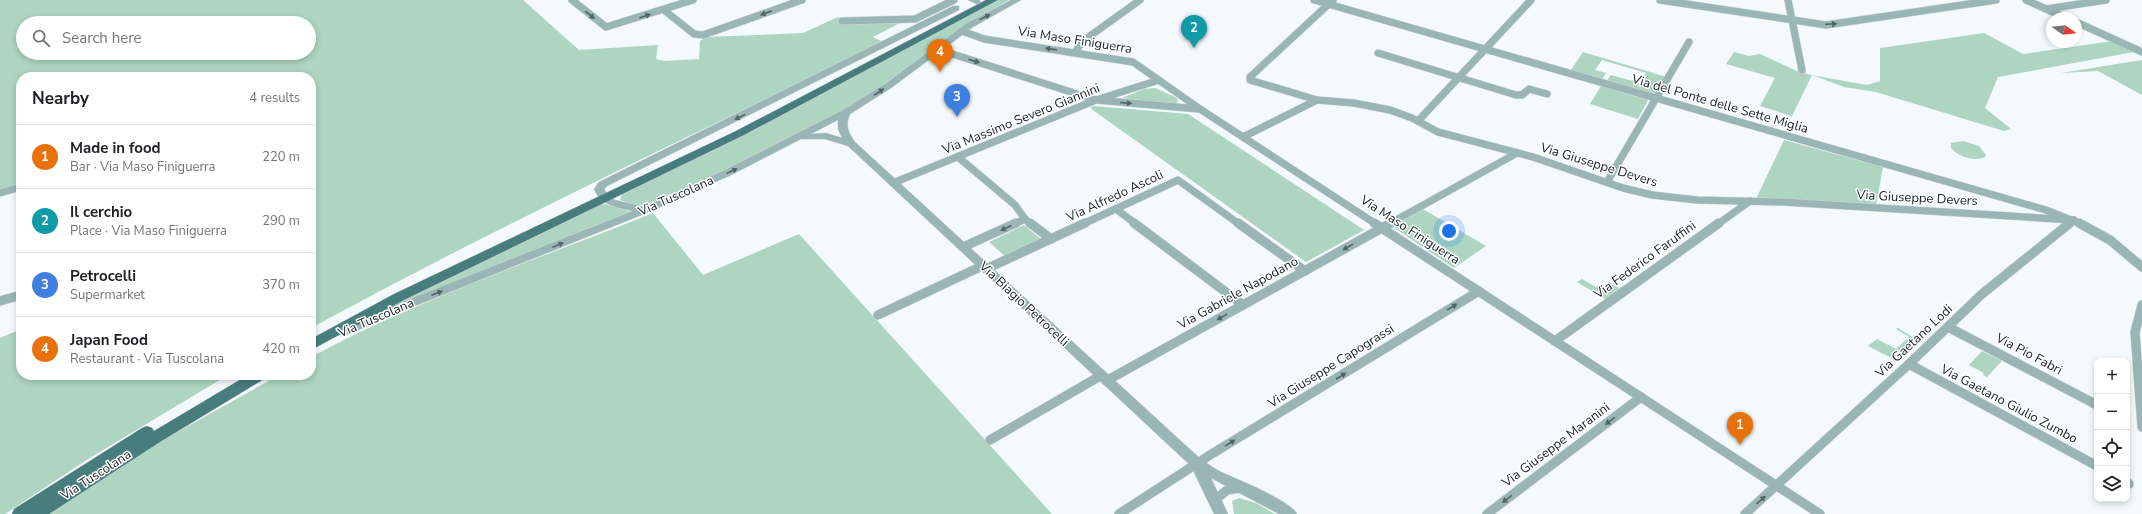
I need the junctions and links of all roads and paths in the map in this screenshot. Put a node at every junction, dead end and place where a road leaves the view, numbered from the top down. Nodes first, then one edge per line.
1 (585, 0) edge
2 (693, 0) edge
3 (802, 0) edge
4 (964, 0) edge
5 (993, 0) edge
6 (1017, 0) edge
7 (1140, 0) edge
8 (1314, 0) edge
9 (1531, 0) edge
10 (1660, 0) edge
11 (1788, 0) edge
12 (1996, 0) edge
13 (2026, 0) edge
14 (2106, 0) edge
15 (976, 1) edge
16 (574, 2) edge
17 (1331, 2) edge
18 (955, 4) edge
19 (2046, 9) junction
20 (664, 10) junction
21 (2053, 12) edge
22 (842, 21) dead end
23 (1793, 21) junction
24 (2082, 25) edge
25 (930, 27) junction
26 (962, 31) junction
27 (1689, 42) dead end
28 (937, 49) junction
29 (1485, 49) junction
30 (1075, 52) junction
31 (2142, 52) edge
32 (1378, 53) dead end
33 (854, 66) junction
34 (1802, 70) dead end
35 (1457, 77) junction
36 (1159, 80) junction
37 (800, 87) junction
38 (1547, 94) dead end
39 (1656, 98) junction
40 (1096, 100) junction
41 (1317, 100) junction
42 (1200, 109) junction
43 (846, 112) junction
44 (1418, 121) junction
45 (1244, 137) junction
46 (797, 138) junction
47 (851, 144) junction
48 (1517, 153) junction
49 (958, 157) junction
50 (1607, 182) junction
51 (893, 183) junction
52 (16, 188) edge
53 (0, 192) edge
54 (604, 196) junction
55 (1750, 201) junction
56 (1116, 209) junction
57 (645, 210) junction
58 (1025, 219) junction
59 (2074, 220) junction
60 (1383, 229) junction
61 (1051, 239) junction
62 (963, 247) junction
63 (984, 267) junction
64 (2142, 267) edge
65 (1305, 271) junction
66 (1479, 291) junction
67 (16, 296) edge
68 (0, 301) edge
69 (1243, 305) junction
70 (2142, 306) edge
71 (878, 315) dead end
72 (1948, 327) junction
73 (316, 332) edge
74 (2138, 333) edge
75 (1555, 341) junction
76 (316, 342) edge
77 (316, 343) edge
78 (1909, 364) junction
79 (1103, 378) junction
80 (233, 380) edge
81 (251, 380) edge
82 (1641, 397) junction
83 (2094, 403) edge
84 (2142, 425) edge
85 (990, 440) dead end
86 (1197, 464) junction
87 (2094, 464) edge
88 (1776, 486) junction
89 (1245, 488) junction
90 (1215, 500) junction
91 (20, 514) edge
92 (36, 514) edge
93 (1118, 514) edge
94 (1221, 514) edge
95 (1290, 514) edge
96 (1487, 514) edge
97 (1745, 514) edge
98 (1820, 514) edge

1 - 16 street
2 - 20 street
3 -> 20 street
4 - 18 street
5 - 54 main road, Via Tuscolana
26 -> 6 street, Via Tuscolana
7 - 30 street
8 - 17 street, Via del Ponte delle Sette Miglia
9 - 29 street
10 - 23 street
11 - 23 street
23 -> 12 street
13 - 19 street
14 - 19 street
15 - 25 main road, Via Tuscolana
16 -> 20 street
17 - 29 street, Via del Ponte delle Sette Miglia
17 - 41 street, Via Giuseppe Devers
18 - 22 street
18 - 25 street
18 - 37 street, Via Tuscolana
19 - 21 street
23 - 34 street
24 - 31 street
25 - 33 main road, Via Tuscolana
26 - 28 street, Via Tuscolana
30 -> 26 street, Via Maso Finiguerra
27 - 39 street
28 -> 40 street
43 -> 28 street, Via Tuscolana
29 - 35 street
29 - 39 street, Via del Ponte delle Sette Miglia
30 - 36 street, Via Maso Finiguerra
32 - 35 street
33 - 37 street
33 - 54 main road, Via Tuscolana
35 - 38 street
35 - 44 street
36 - 40 street, Via Massimo Severo Giannini
36 - 42 street, Via Maso Finiguerra
37 -> 54 street, Via Tuscolana
39 - 50 street
39 - 59 street, Via del Ponte delle Sette Miglia
40 -> 42 street
40 - 49 street, Via Massimo Severo Giannini
41 - 44 street, Via Giuseppe Devers
41 - 45 street
42 - 45 street, Via Maso Finiguerra
43 - 46 street, Via Tuscolana
43 - 47 street, Via Biagio Petrocelli
44 - 48 street, Via Giuseppe Devers
45 - 60 street, Via Maso Finiguerra
46 - 47 street, Via Biagio Petrocelli
57 -> 46 street, Via Tuscolana
47 - 51 street, Via Biagio Petrocelli
48 - 50 street, Via Giuseppe Devers
48 - 60 street, Via Gabriele Napodano
49 - 51 street, Via Massimo Severo Giannini
49 - 58 street
50 - 55 street, Via Giuseppe Devers
51 - 62 street, Via Biagio Petrocelli
52 - 53 street
54 - 57 street
54 - 73 main road, Via Tuscolana
54 - 76 main road, Via Tuscolana
55 - 59 street, Via Giuseppe Devers
55 - 75 street, Via Federico Faruffini
56 - 61 street, Via Alfredo Ascoli
56 - 65 street, Via Alfredo Ascoli
56 - 69 street
77 -> 57 street, Via Tuscolana
58 - 61 street
58 -> 62 street
59 - 64 street, Via del Ponte delle Sette Miglia
59 - 72 street, Via Gaetano Lodi
60 -> 65 street, Via Gabriele Napodano
60 - 66 street, Via Maso Finiguerra
61 - 63 street, Via Alfredo Ascoli
62 - 63 street, Via Biagio Petrocelli
63 - 71 street, Via Alfredo Ascoli
63 - 79 street, Via Biagio Petrocelli
65 - 69 street, Via Gabriele Napodano
66 - 75 street, Via Maso Finiguerra
86 -> 66 street, Via Giuseppe Capograssi
67 - 68 street
69 -> 79 street, Via Gabriele Napodano
70 - 74 street
72 - 78 street, Via Gaetano Lodi
72 - 83 street, Via Pio Fabri
74 - 84 street
75 - 82 street, Via Maso Finiguerra
78 - 87 street, Via Gaetano Giulio Zumbo
78 - 88 street, Via Gaetano Lodi
79 - 85 street, Via Gabriele Napodano
79 - 86 street, Via Biagio Petrocelli
80 - 91 main road, Via Tuscolana
81 - 92 main road, Via Tuscolana
82 - 88 street, Via Maso Finiguerra
82 -> 96 street, Via Giuseppe Maranini
86 - 89 street, Via Biagio Petrocelli
86 - 90 street, Via Biagio Petrocelli
86 - 93 street, Via Giuseppe Capograssi
97 -> 88 street, Via Gaetano Lodi
88 - 98 street, Via Maso Finiguerra
89 - 90 street
89 - 95 street, Via Biagio Petrocelli
90 - 94 street, Via Biagio Petrocelli

